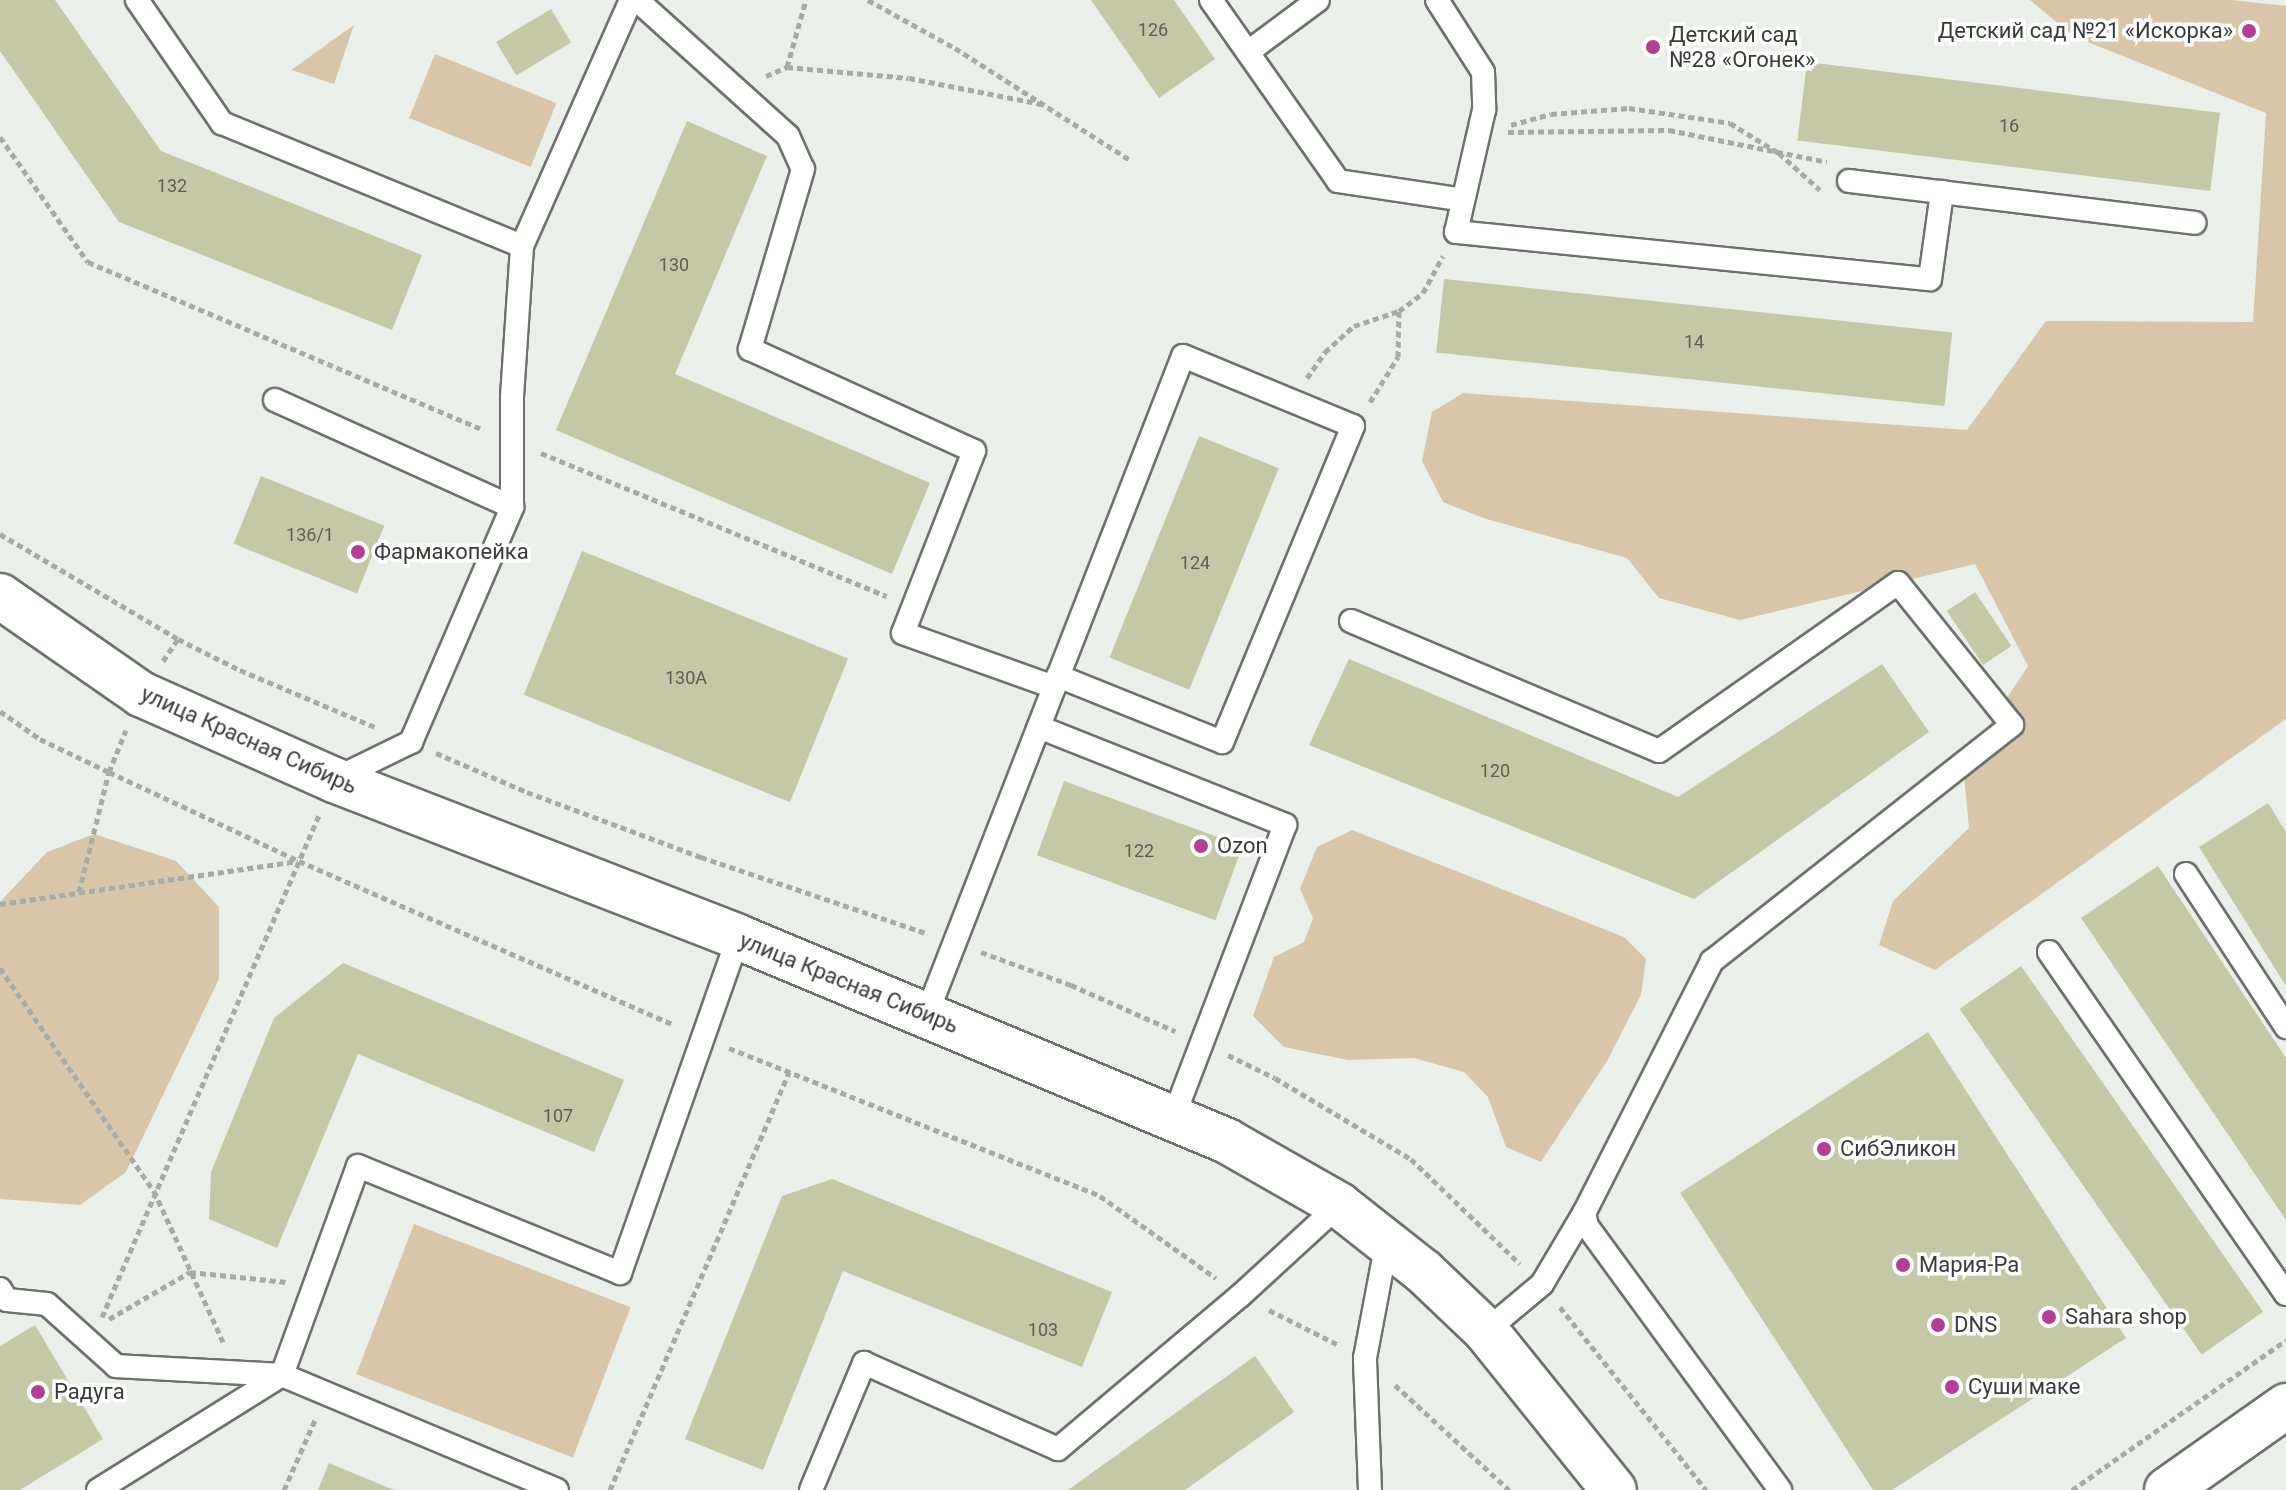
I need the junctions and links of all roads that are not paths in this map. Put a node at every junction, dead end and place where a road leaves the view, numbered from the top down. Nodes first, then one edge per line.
1 (137, 0) edge
2 (634, 0) edge
3 (1211, 0) edge
4 (1318, 0) edge
5 (1437, 0) edge
6 (1248, 52) junction
7 (1856, 182) road end
8 (1942, 192) junction
9 (1463, 200) junction
10 (2194, 223) dead end
11 (522, 246) junction
12 (275, 400) dead end
13 (512, 507) junction
14 (0, 596) edge
15 (1351, 621) dead end
16 (1056, 681) junction
17 (1039, 727) junction
18 (334, 780) junction
19 (2186, 874) dead end
20 (738, 937) junction
21 (2049, 952) dead end
22 (926, 1016) junction
23 (2286, 1027) edge
24 (1173, 1118) junction
25 (1339, 1205) junction
26 (1584, 1213) junction
27 (1387, 1242) junction
28 (0, 1289) edge
29 (2286, 1294) edge
30 (1486, 1331) junction
31 (282, 1375) junction
32 (2286, 1406) edge
33 (98, 1490) edge
34 (557, 1490) edge
35 (811, 1490) edge
36 (1370, 1490) edge
37 (1614, 1490) edge
38 (1780, 1490) edge
39 (2167, 1490) edge

1 - 11 lane
2 - 11 lane
2 - 16 lane
3 - 6 lane
4 - 6 lane
5 - 9 lane
6 - 9 lane
7 - 8 lane
8 - 9 lane
8 - 10 lane
11 - 13 lane
12 - 13 lane
13 - 18 lane
14 - 18 street, улица Красная Сибирь
15 - 26 lane
16 - 16 lane
16 - 17 lane
17 - 22 lane
17 - 24 lane
18 - 20 street, улица Красная Сибирь
19 - 23 lane
20 - 22 street, улица Красная Сибирь
20 - 31 lane
21 - 29 lane
22 - 24 street, улица Красная Сибирь
24 - 25 street, улица Красная Сибирь
25 - 27 street, улица Красная Сибирь
25 - 35 lane
26 - 30 lane
26 - 38 lane
27 - 30 street, улица Красная Сибирь
27 - 36 lane
28 - 31 lane
30 - 37 street, улица Красная Сибирь
31 - 33 lane
31 - 34 lane
32 - 39 street

